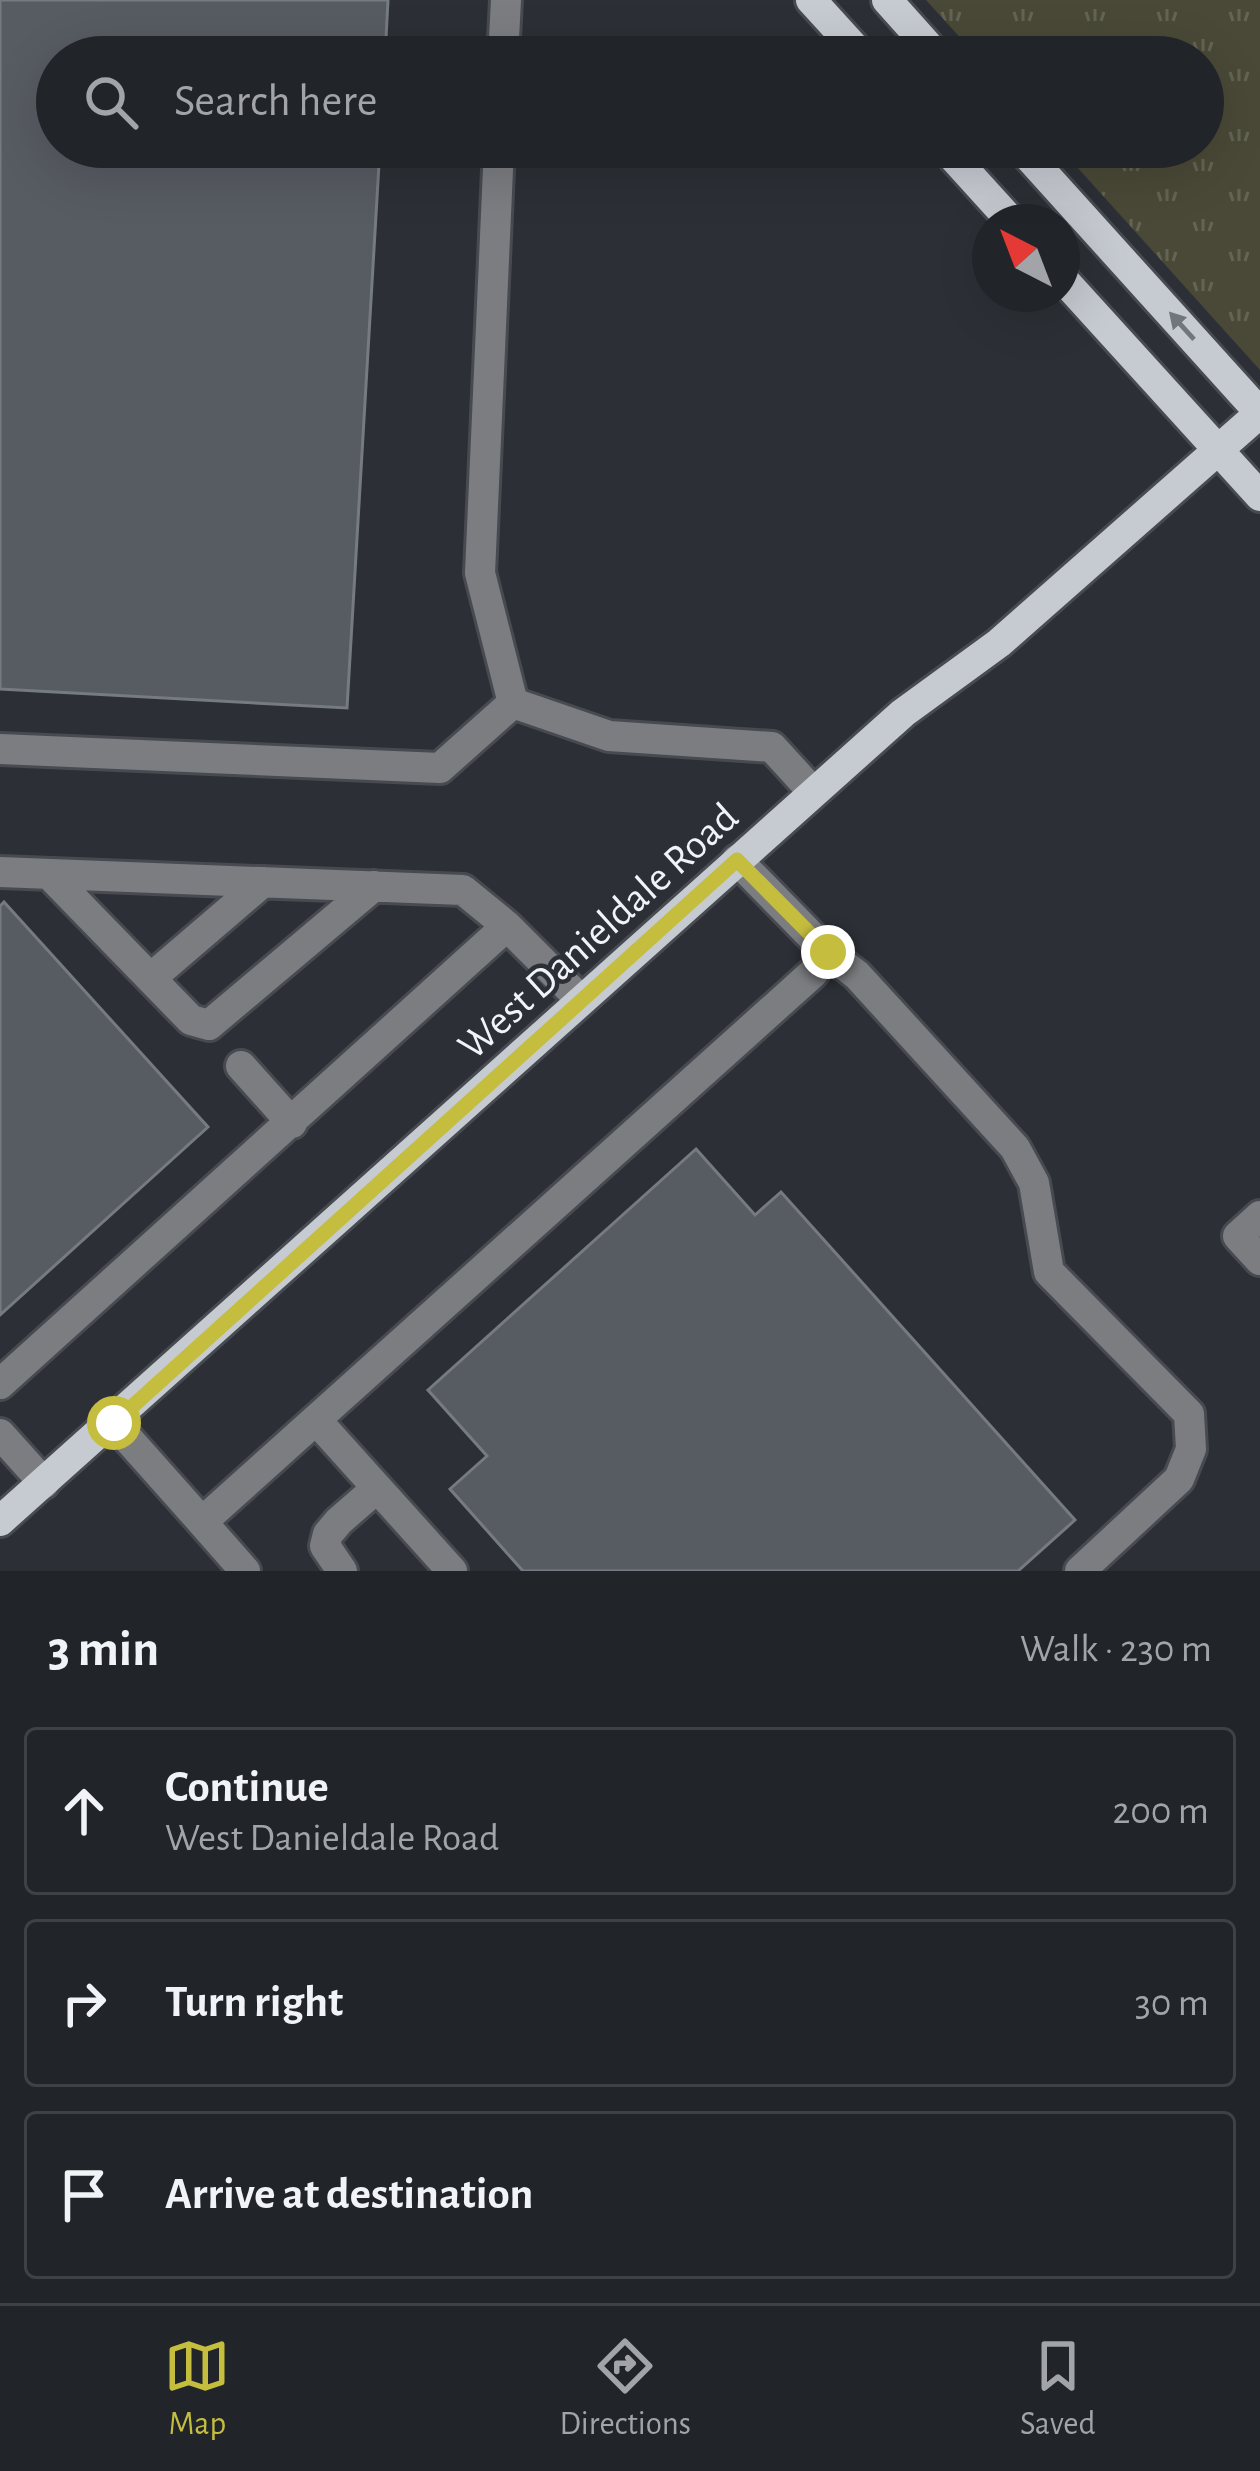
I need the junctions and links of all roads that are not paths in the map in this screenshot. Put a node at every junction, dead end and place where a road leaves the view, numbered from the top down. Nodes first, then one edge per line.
1 (506, 0) edge
2 (811, 0) edge
3 (886, 0) edge
4 (504, 36) edge
5 (844, 36) edge
6 (919, 36) edge
7 (499, 168) edge
8 (963, 168) edge
9 (1038, 168) edge
10 (996, 204) edge
11 (1080, 298) edge
12 (1260, 413) edge
13 (1218, 451) junction
14 (1260, 496) edge
15 (513, 703) junction
16 (0, 749) edge
17 (813, 792) junction
18 (737, 860) junction
19 (0, 872) edge
20 (49, 874) junction
21 (263, 882) junction
22 (374, 886) junction
23 (507, 926) junction
24 (828, 952) junction
25 (151, 978) junction
26 (581, 1000) junction
27 (241, 1066) dead end
28 (292, 1123) junction
29 (1260, 1216) edge
30 (1260, 1260) edge
31 (0, 1384) edge
32 (317, 1421) junction
33 (114, 1423) junction
34 (0, 1434) edge
35 (44, 1483) junction
36 (377, 1488) junction
37 (0, 1521) edge
38 (202, 1522) junction
39 (245, 1571) edge
40 (343, 1571) edge
41 (452, 1571) edge
42 (1080, 1571) edge

1 - 4 lane
2 - 5 main road
3 - 6 main road
7 - 15 lane
8 - 10 main road
12 -> 9 main road
11 - 13 main road
12 - 13 main road, West Danieldale Road
13 - 14 main road
13 - 17 main road, West Danieldale Road
15 - 16 lane
15 - 17 lane
17 - 18 main road, West Danieldale Road
18 - 24 lane
18 - 26 main road, West Danieldale Road
19 - 20 lane
20 - 21 lane
20 - 25 lane
21 - 22 lane
21 - 25 lane
22 - 23 lane
22 - 25 lane
23 - 26 lane
23 - 28 lane
24 - 32 lane
24 - 42 lane
26 - 33 main road, West Danieldale Road
27 - 28 lane
28 - 31 lane
29 - 30 lane
32 - 36 lane
32 - 38 lane
33 - 35 main road, West Danieldale Road
33 - 38 lane
34 - 35 lane
35 - 37 main road, West Danieldale Road
36 - 40 lane
36 - 41 lane
38 - 39 lane

